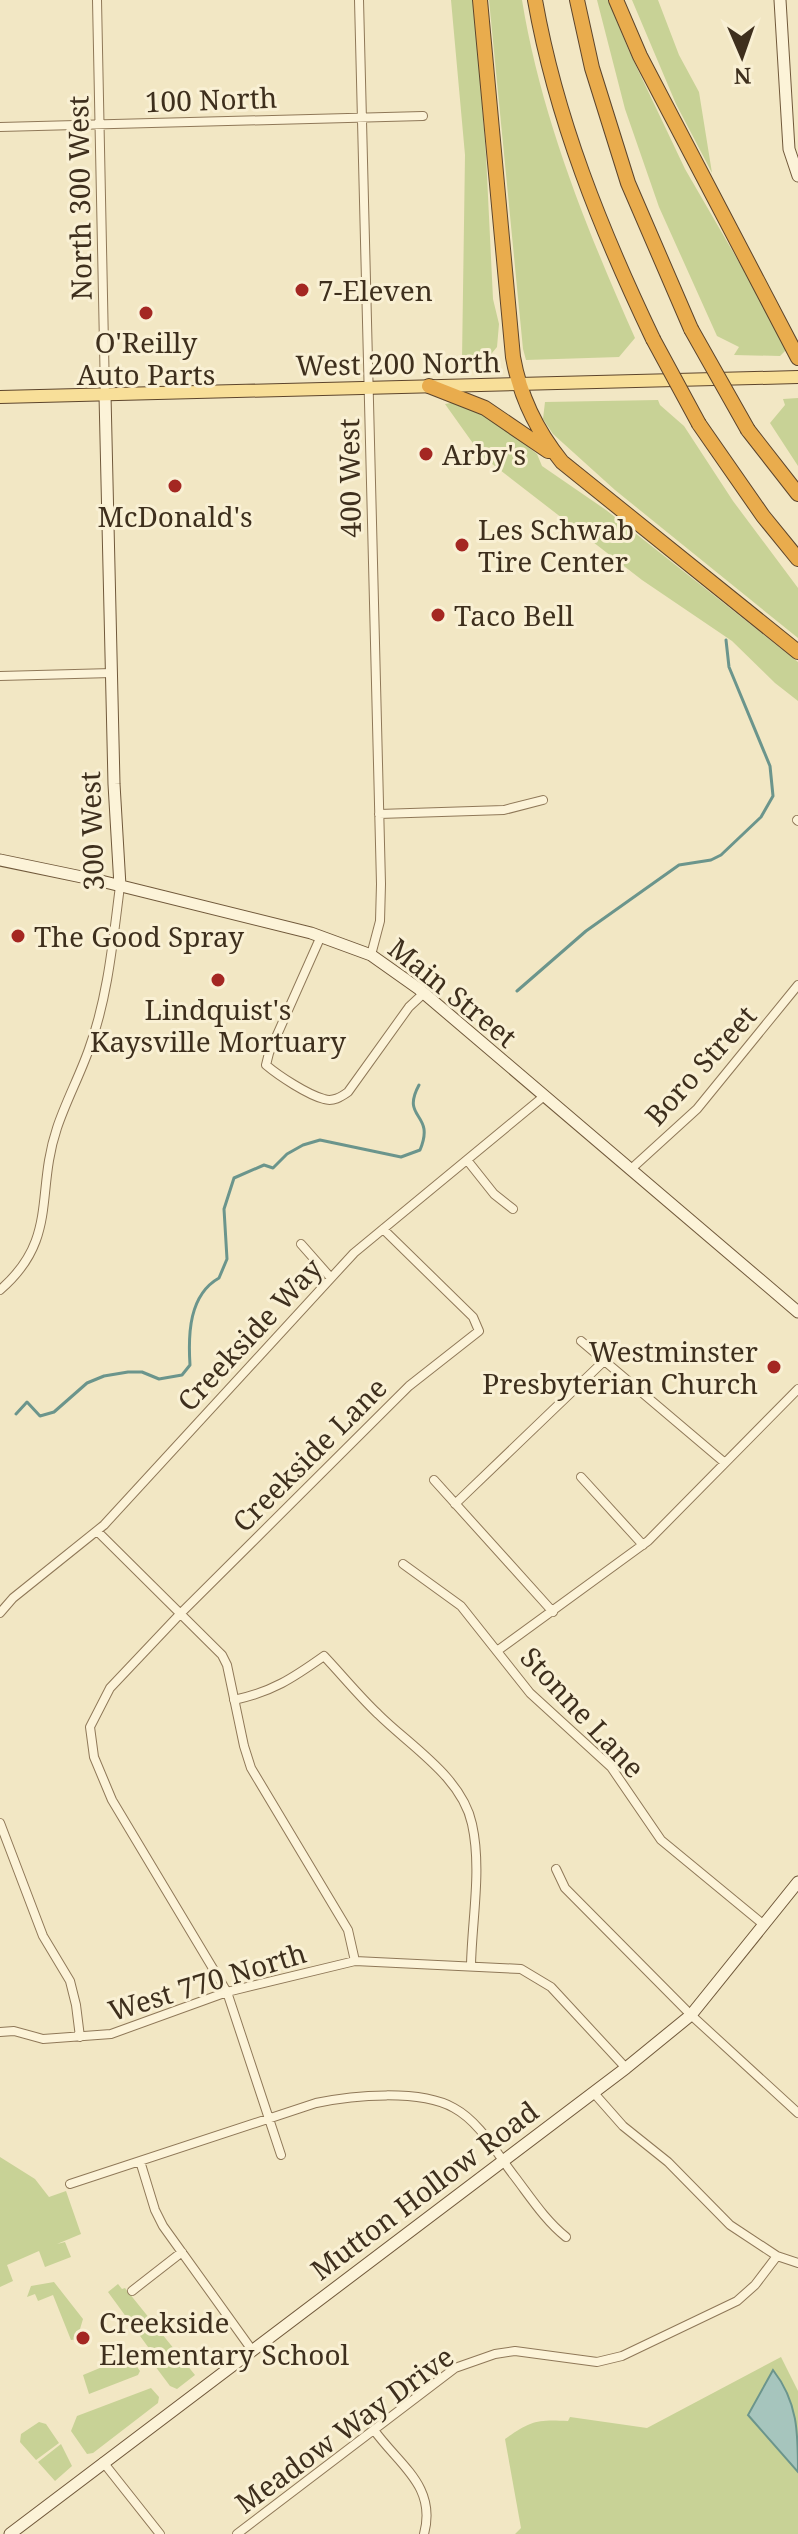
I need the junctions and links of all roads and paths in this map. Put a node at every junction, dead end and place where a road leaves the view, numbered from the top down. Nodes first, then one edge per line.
1 (97, 0) edge
2 (359, 0) edge
3 (480, 0) edge
4 (535, 0) edge
5 (577, 0) edge
6 (616, 0) edge
7 (780, 0) edge
8 (423, 116) dead end
9 (362, 117) junction
10 (99, 125) junction
11 (0, 127) edge
12 (798, 176) edge
13 (798, 358) edge
14 (798, 377) edge
15 (518, 384) junction
16 (429, 386) junction
17 (370, 387) junction
18 (105, 395) junction
19 (0, 397) edge
20 (562, 462) junction
21 (798, 494) edge
22 (798, 559) edge
23 (798, 652) edge
24 (112, 673) junction
25 (0, 676) edge
26 (543, 800) dead end
27 (379, 814) junction
28 (0, 860) edge
29 (120, 886) junction
30 (321, 936) junction
31 (371, 955) junction
32 (798, 985) edge
33 (424, 993) junction
34 (543, 1097) junction
35 (467, 1160) junction
36 (630, 1170) junction
37 (513, 1209) dead end
38 (383, 1229) junction
39 (301, 1244) dead end
40 (331, 1278) junction
41 (0, 1290) edge
42 (798, 1312) edge
43 (581, 1341) dead end
44 (604, 1361) junction
45 (798, 1389) edge
46 (725, 1463) junction
47 (581, 1477) dead end
48 (434, 1480) dead end
49 (455, 1504) junction
50 (97, 1531) junction
51 (643, 1545) junction
52 (403, 1564) dead end
53 (553, 1612) junction
54 (0, 1613) edge
55 (181, 1613) junction
56 (497, 1651) junction
57 (234, 1700) junction
58 (0, 1823) edge
59 (556, 1869) dead end
60 (798, 1882) edge
61 (764, 1925) junction
62 (355, 1961) junction
63 (471, 1965) junction
64 (227, 1992) junction
65 (691, 2015) junction
66 (0, 2032) edge
67 (80, 2037) junction
68 (626, 2068) junction
69 (593, 2092) junction
70 (798, 2113) edge
71 (269, 2118) junction
72 (281, 2155) dead end
73 (140, 2161) junction
74 (502, 2161) junction
75 (70, 2184) dead end
76 (566, 2237) dead end
77 (182, 2252) junction
78 (777, 2256) junction
79 (798, 2263) edge
80 (132, 2291) dead end
81 (252, 2350) junction
82 (374, 2430) junction
83 (103, 2462) junction
84 (10, 2534) edge
85 (160, 2534) edge
86 (237, 2534) edge
87 (424, 2534) edge

1 - 10 street, North 300 West
2 - 9 street, 400 West
3 - 15 highway
4 - 22 highway, bridge
5 - 21 highway, bridge
6 - 13 highway
7 - 12 street
8 - 9 street, 100 North
9 - 10 street, 100 North
9 - 17 street, 400 West
10 - 11 street, 100 North
10 - 18 street, North 300 West
14 - 15 main road, West 200 North
15 - 16 main road, West 200 North
15 - 20 highway
16 - 17 main road, West 200 North
16 - 20 highway
17 - 18 main road, West 200 North
17 - 27 street, 400 West
18 - 19 main road, West 200 North
18 - 24 street, 300 West
20 - 23 highway
24 - 25 street
24 - 29 street, 300 West
26 - 27 street
27 - 31 street, 400 West
28 - 29 street, Main Street
29 - 30 street, Main Street
29 - 41 street, 300 West
30 - 31 street, Main Street
30 - 33 street
31 - 33 street, Main Street
32 - 36 street, Boro Street
33 - 34 street, Main Street
34 - 35 street, Creekside Way
34 - 36 street, Main Street
35 - 37 street
35 - 38 street, Creekside Way
36 - 42 street, Main Street
38 - 40 street, Creekside Way
38 - 55 street, Creekside Lane
39 - 40 street
40 - 50 street, Creekside Way
43 - 44 street
44 - 46 street
44 - 49 street
45 - 46 street
46 - 51 street
47 - 51 street
48 - 49 street
49 - 53 street
50 - 54 street, Creekside Way
50 - 55 street
51 - 53 street
52 - 56 street, Stonne Lane
53 - 56 street
55 - 57 street
55 - 64 street, Creekside Lane
56 - 61 street, Stonne Lane
57 - 62 street
57 - 63 street
58 - 67 street
59 - 65 street
60 - 61 street, Mutton Hollow Road
61 - 65 street, Mutton Hollow Road
62 - 63 street, West 770 North
62 - 64 street, West 770 North
63 - 68 street, West 770 North
64 - 67 street, West 770 North
64 - 71 street
65 - 68 street, Mutton Hollow Road
65 - 70 street
66 - 67 street, West 770 North
68 - 69 street, Mutton Hollow Road
69 - 74 street, Mutton Hollow Road
69 - 78 street
71 - 72 street
71 - 73 street
71 - 74 street
73 - 75 street
73 - 77 street
74 - 76 street
74 - 81 street, Mutton Hollow Road
77 - 80 street
77 - 81 street
78 - 79 street
78 - 82 street, Meadow Way Drive
81 - 83 street, Mutton Hollow Road
82 - 86 street, Meadow Way Drive
82 - 87 street
83 - 84 street, Mutton Hollow Road
83 - 85 street

